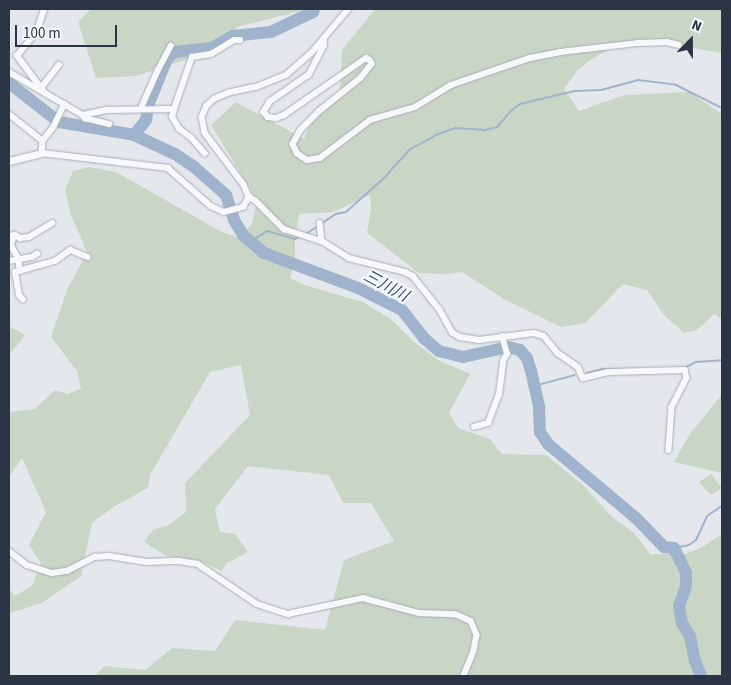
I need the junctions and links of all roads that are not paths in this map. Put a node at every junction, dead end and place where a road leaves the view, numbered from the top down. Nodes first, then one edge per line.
1 (44, 9) edge
2 (349, 9) edge
3 (240, 40) dead end
4 (324, 40) junction
5 (171, 46) dead end
6 (679, 46) dead end
7 (59, 65) dead end
8 (9, 72) edge
9 (42, 90) junction
10 (65, 104) junction
11 (142, 108) junction
12 (174, 109) junction
13 (9, 114) edge
14 (82, 114) junction
15 (109, 124) dead end
16 (43, 141) junction
17 (42, 153) junction
18 (205, 154) dead end
19 (9, 160) edge
20 (250, 197) junction
21 (52, 223) dead end
22 (320, 223) dead end
23 (12, 235) edge
24 (322, 241) junction
25 (37, 254) dead end
26 (88, 257) dead end
27 (18, 258) junction
28 (9, 261) edge
29 (20, 271) junction
30 (23, 300) dead end
31 (502, 339) junction
32 (474, 427) dead end
33 (670, 450) dead end
34 (9, 551) edge
35 (464, 676) edge

1 - 9 street
2 - 4 street
3 - 12 street
4 - 6 street
4 - 20 street
5 - 11 street
7 - 9 street
8 - 9 street
9 - 10 street
10 - 14 street
10 - 16 street
11 - 12 street
11 - 14 street
12 - 18 street
13 - 16 street
14 - 15 street
16 - 17 street
17 - 19 street
17 - 20 street
20 - 24 street
21 - 23 street
22 - 24 street
23 - 27 street
24 - 31 street
25 - 27 street
26 - 29 street
27 - 28 street
27 - 29 street
29 - 30 street
31 - 32 street
31 - 33 street
34 - 35 street

